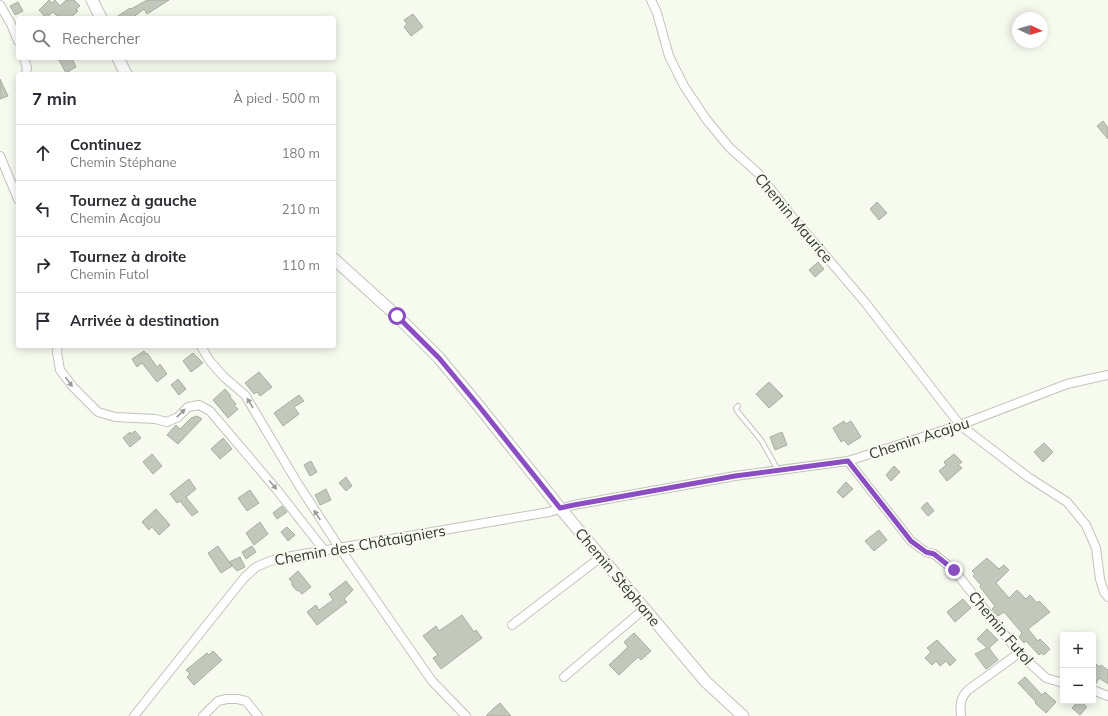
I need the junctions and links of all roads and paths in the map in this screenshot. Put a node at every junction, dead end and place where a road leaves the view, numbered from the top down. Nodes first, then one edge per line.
1 (92, 0) edge
2 (651, 0) edge
3 (0, 4) edge
4 (100, 16) edge
5 (16, 36) edge
6 (25, 60) edge
7 (119, 60) edge
8 (26, 72) edge
9 (125, 72) edge
10 (0, 156) edge
11 (16, 194) edge
12 (336, 261) edge
13 (58, 348) edge
14 (202, 348) edge
15 (1108, 375) edge
16 (738, 406) dead end
17 (960, 425) junction
18 (848, 461) junction
19 (778, 471) junction
20 (560, 508) junction
21 (338, 547) junction
22 (324, 550) junction
23 (601, 557) junction
24 (1108, 597) edge
25 (644, 609) junction
26 (512, 625) dead end
27 (1019, 653) junction
28 (564, 677) dead end
29 (1060, 682) edge
30 (1096, 691) edge
31 (1108, 696) edge
32 (134, 716) edge
33 (203, 716) edge
34 (258, 716) edge
35 (466, 716) edge
36 (743, 716) edge
37 (961, 716) edge

1 - 4 main road
2 - 17 street, Chemin Maurice
3 - 5 street
6 - 8 street
7 - 9 main road
10 - 11 street
12 - 20 main road, Chemin Stéphane
13 -> 22 street
21 -> 14 street
15 - 17 street, Chemin Acajou
16 - 19 lane
17 - 18 street, Chemin Acajou
17 - 24 street, Chemin Maurice
18 - 19 street, Chemin Acajou
18 - 27 street, Chemin Futol
19 - 20 street, Chemin Acajou
20 - 21 street, Chemin des Châtaigniers
20 - 23 main road, Chemin Stéphane
21 - 22 street, Chemin des Châtaigniers
21 - 35 street
22 - 32 street, Chemin des Châtaigniers
23 - 25 main road, Chemin Stéphane
23 - 26 street
25 - 28 street
25 - 36 main road, Chemin Stéphane
27 - 29 street, Chemin Futol
27 - 37 street
30 - 31 street
33 - 34 street

